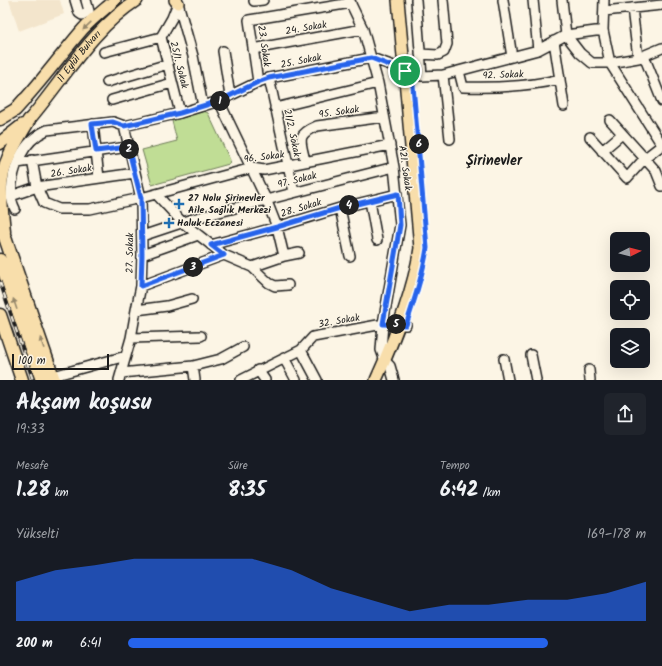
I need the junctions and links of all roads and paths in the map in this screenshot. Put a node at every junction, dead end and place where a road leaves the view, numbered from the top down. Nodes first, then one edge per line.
1 (75, 0) edge
2 (115, 0) edge
3 (138, 0) edge
4 (398, 0) edge
5 (405, 0) edge
6 (416, 0) edge
7 (443, 0) edge
8 (504, 0) edge
9 (533, 0) edge
10 (562, 0) edge
11 (604, 0) edge
12 (177, 1) edge
13 (350, 1) edge
14 (88, 3) edge
15 (637, 5) edge
16 (662, 6) edge
17 (604, 11) junction
18 (363, 29) junction
19 (603, 30) junction
20 (566, 35) junction
21 (161, 37) junction
22 (554, 41) junction
23 (662, 48) edge
24 (253, 49) junction
25 (538, 50) junction
26 (223, 51) dead end
27 (104, 52) dead end
28 (420, 54) junction
29 (512, 57) junction
30 (641, 57) junction
31 (371, 58) junction
32 (610, 63) junction
33 (168, 64) junction
34 (459, 71) junction
35 (413, 74) junction
36 (443, 75) junction
37 (269, 78) junction
38 (560, 80) junction
39 (107, 82) dead end
40 (172, 82) junction
41 (258, 82) junction
42 (378, 83) junction
43 (230, 96) junction
44 (24, 100) junction
45 (112, 100) dead end
46 (219, 101) junction
47 (662, 101) edge
48 (203, 106) junction
49 (564, 106) dead end
50 (275, 108) junction
51 (0, 109) edge
52 (180, 113) junction
53 (384, 117) junction
54 (0, 119) edge
55 (29, 120) junction
56 (610, 120) dead end
57 (92, 124) junction
58 (124, 126) junction
59 (622, 134) junction
60 (590, 137) dead end
61 (450, 140) dead end
62 (0, 143) edge
63 (390, 145) junction
64 (662, 145) edge
65 (128, 147) junction
66 (96, 151) junction
67 (602, 151) junction
68 (644, 159) junction
69 (32, 160) junction
70 (305, 161) junction
71 (17, 163) junction
72 (287, 166) junction
73 (394, 167) junction
74 (252, 168) junction
75 (135, 173) junction
76 (99, 178) junction
77 (662, 186) edge
78 (37, 187) junction
79 (294, 192) junction
80 (156, 194) junction
81 (398, 194) junction
82 (11, 196) junction
83 (141, 198) junction
84 (266, 199) junction
85 (370, 201) junction
86 (340, 208) junction
87 (15, 209) dead end
88 (182, 222) junction
89 (0, 223) edge
90 (277, 227) junction
91 (198, 235) junction
92 (142, 236) junction
93 (5, 237) junction
94 (377, 240) dead end
95 (211, 245) junction
96 (298, 253) dead end
97 (142, 255) junction
98 (224, 255) junction
99 (284, 256) junction
100 (350, 256) dead end
101 (0, 260) edge
102 (252, 267) junction
103 (288, 285) dead end
104 (141, 286) junction
105 (192, 299) dead end
106 (136, 310) junction
107 (0, 315) edge
108 (383, 324) junction
109 (402, 324) junction
110 (201, 336) dead end
111 (131, 338) junction
112 (0, 340) edge
113 (243, 347) dead end
114 (301, 350) junction
115 (531, 355) dead end
116 (126, 356) junction
117 (284, 358) junction
118 (504, 359) dead end
119 (388, 363) junction
120 (193, 366) junction
121 (258, 370) junction
122 (589, 370) dead end
123 (120, 377) edge
124 (50, 379) edge
125 (14, 380) edge
126 (22, 380) edge
127 (195, 380) edge
128 (240, 380) edge
129 (265, 380) edge
130 (296, 380) edge
131 (317, 380) edge
132 (376, 380) edge
133 (384, 380) edge
134 (394, 380) edge
135 (508, 380) edge
136 (536, 380) edge
137 (590, 380) edge

1 - 14 street
2 -> 44 main road, 11 Eylül Bulvarı
3 - 55 main road, 11 Eylül Bulvarı
4 - 35 main road
5 - 35 main road
6 - 28 street
7 - 28 street
8 - 29 street
9 - 25 street
10 - 20 street
11 - 17 street
12 - 21 street, 25/1. Sokak
12 - 48 street
13 - 18 street, A21. Sokak
13 - 24 street, 23. Sokak
15 - 16 street
15 - 17 street
15 - 30 street
17 - 19 street
18 - 24 street, 24. Sokak
18 - 31 street, A21. Sokak
19 - 20 street
19 - 32 street
20 - 22 street
20 - 32 street
21 - 27 street
21 - 33 street, 25/1. Sokak
22 - 25 street
22 - 38 street
23 - 30 street
24 - 41 street, 23. Sokak
25 - 29 street
26 - 43 street
28 - 35 street
29 - 34 street
30 - 32 street
30 - 47 street
31 - 35 street
31 - 37 street, 25. Sokak
31 - 42 street, A21. Sokak
32 - 64 street
33 - 39 street
33 - 40 street, 25/1. Sokak
34 - 36 street
34 - 38 street, 92. Sokak
35 - 36 street
35 - 109 main road
36 - 61 street
37 - 41 street, 25. Sokak
37 - 50 street, 21/2. Sokak
38 - 49 street
40 - 45 street
40 - 52 street, 25/1. Sokak
41 - 43 street, 25. Sokak
42 - 50 street
42 - 53 street, A21. Sokak
43 - 46 street, 25. Sokak
44 - 51 highway
44 - 54 highway
46 - 48 street, 25. Sokak
46 - 74 street
48 - 52 street, 25. Sokak
50 - 72 street, 21/2. Sokak
52 - 58 street, 25. Sokak
53 - 63 street, A21. Sokak
53 - 70 street, 95. Sokak
55 - 62 highway
55 - 93 highway
56 - 59 street
57 - 58 street, 25. Sokak
57 - 66 street
57 - 71 street, 25. Sokak
58 - 65 street, 27. Sokak
59 - 67 street
59 - 68 street
60 - 67 street
63 - 70 street, 96. Sokak
63 - 73 street, A21. Sokak
64 - 68 street
65 - 66 street
65 - 75 street, 27. Sokak
66 - 69 street
66 - 76 street
67 - 68 street
68 - 77 street
69 - 71 street
69 - 78 street, 96. Sokak
70 - 72 street, 96. Sokak
71 - 82 street, 25. Sokak
72 - 74 street, 96. Sokak
72 - 79 street, 21/2. Sokak
73 - 79 street, 97. Sokak
73 - 81 street, A21. Sokak
74 - 80 street, 96. Sokak
74 - 84 street
75 - 76 street, 26. Sokak
75 - 83 street, 27. Sokak
76 - 78 street, 26. Sokak
78 - 82 street, 26. Sokak
78 - 83 street, 96. Sokak
79 - 84 street, 97. Sokak
80 - 83 street, 96. Sokak
80 - 88 street
81 - 85 street, 28. Sokak
81 - 108 street, A21. Sokak
82 - 87 street
83 - 92 street, 27. Sokak
84 - 88 street, 97. Sokak
84 - 90 street
85 - 86 street, 28. Sokak
85 - 94 street
86 - 90 street, 28. Sokak
86 - 100 street
88 - 91 street
88 - 92 street, 97. Sokak
89 - 93 highway
90 - 95 street, 28. Sokak
90 - 99 street
91 - 95 street
91 - 97 street
92 - 97 street, 27. Sokak
124 -> 93 highway
95 - 98 street
96 - 99 street
97 - 104 street, 27. Sokak
98 - 102 street
98 - 104 street
99 - 102 street
124 -> 101 highway
102 - 103 street
104 - 106 street, 27. Sokak
105 - 106 street
106 - 111 street, 27. Sokak
107 - 126 highway
108 - 109 street, 32. Sokak
108 - 114 street, 32. Sokak
108 - 119 street, A21. Sokak
109 - 119 main road
110 - 111 street
111 - 116 street, 27. Sokak
112 - 125 highway
113 - 120 street
114 - 117 street, 32. Sokak
114 - 131 street
115 - 136 street
116 - 123 street, 27. Sokak
116 - 124 street
117 - 121 street, 32. Sokak
117 - 130 street
118 - 135 street
119 - 132 main road
119 - 133 main road
119 - 134 street, A21. Sokak
120 - 123 street
120 - 127 street
121 - 128 street, 32. Sokak
121 - 129 street
122 - 137 street

